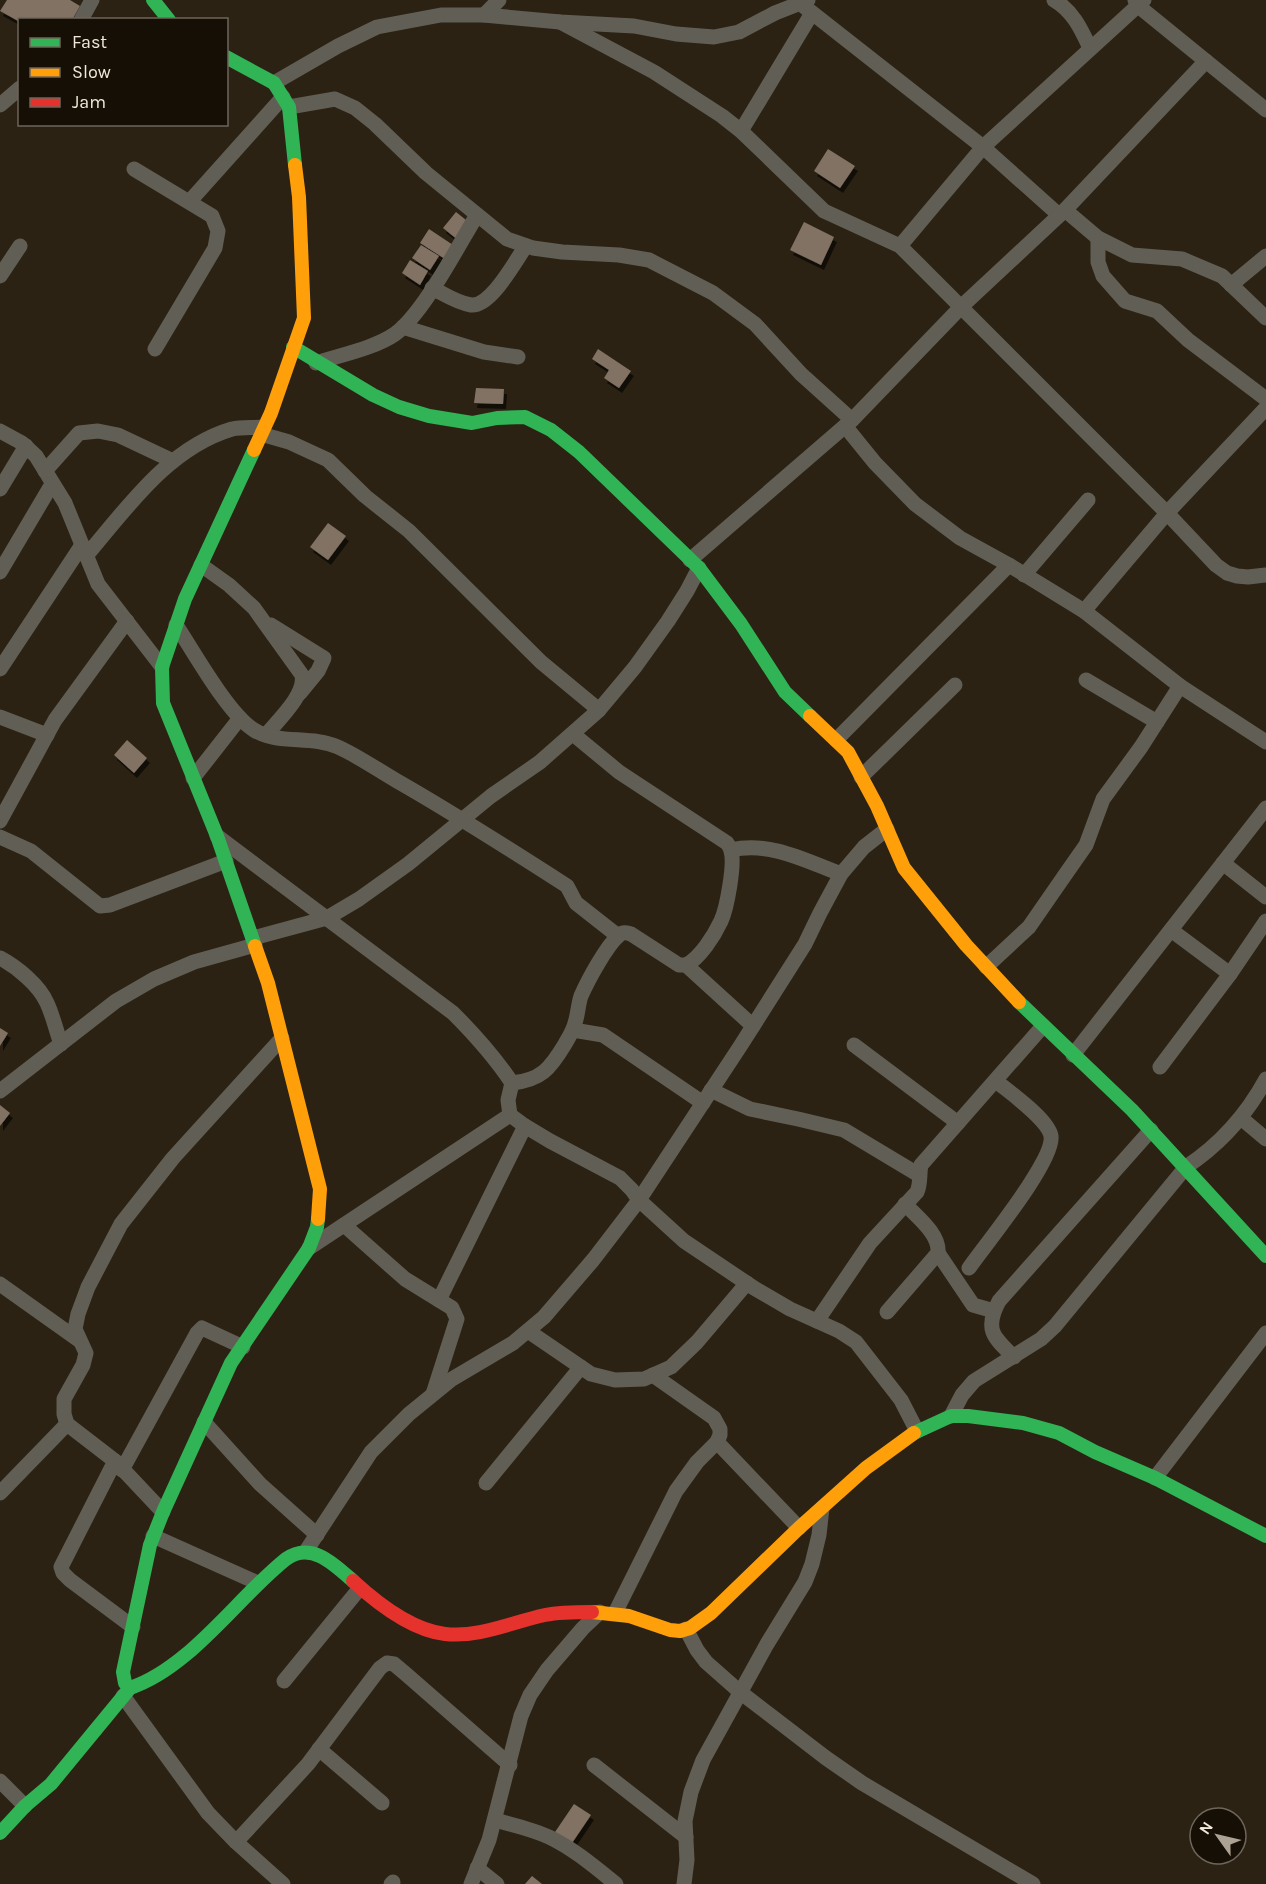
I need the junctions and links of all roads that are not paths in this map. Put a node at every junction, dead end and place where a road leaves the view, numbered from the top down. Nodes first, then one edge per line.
1 (92, 0) edge
2 (153, 0) edge
3 (499, 0) edge
4 (1054, 0) edge
5 (1138, 2) edge
6 (807, 6) edge
7 (484, 15) junction
8 (82, 18) edge
9 (167, 18) edge
10 (560, 22) junction
11 (1090, 48) junction
12 (228, 58) edge
13 (1206, 61) junction
14 (274, 83) junction
15 (18, 90) edge
16 (286, 102) junction
17 (0, 105) edge
18 (1266, 110) edge
19 (741, 131) junction
20 (983, 147) junction
21 (134, 169) dead end
22 (190, 201) junction
23 (1062, 212) junction
24 (477, 215) junction
25 (1098, 238) junction
26 (20, 246) dead end
27 (526, 246) junction
28 (900, 246) junction
29 (1266, 256) edge
30 (0, 276) edge
31 (1232, 285) junction
32 (432, 288) junction
33 (962, 306) junction
34 (1266, 318) edge
35 (404, 327) junction
36 (293, 347) junction
37 (155, 350) dead end
38 (518, 357) dead end
39 (316, 363) junction
40 (1266, 399) edge
41 (1266, 408) edge
42 (848, 423) junction
43 (0, 431) edge
44 (263, 431) junction
45 (26, 446) junction
46 (173, 461) junction
47 (45, 471) junction
48 (52, 484) junction
49 (0, 489) edge
50 (1088, 500) dead end
51 (1167, 513) junction
52 (84, 551) junction
53 (694, 564) junction
54 (201, 565) junction
55 (1009, 565) junction
56 (0, 572) edge
57 (1024, 574) junction
58 (1266, 575) edge
59 (1084, 612) junction
60 (264, 620) junction
61 (127, 621) junction
62 (176, 625) junction
63 (162, 667) junction
64 (0, 669) edge
65 (1086, 680) dead end
66 (955, 686) dead end
67 (1180, 686) junction
68 (300, 693) junction
69 (599, 710) junction
70 (0, 717) edge
71 (240, 718) junction
72 (1157, 722) junction
73 (573, 734) junction
74 (47, 735) junction
75 (266, 735) junction
76 (1263, 736) edge
77 (836, 740) junction
78 (861, 777) junction
79 (193, 778) junction
80 (1266, 808) edge
81 (463, 819) junction
82 (0, 821) edge
83 (887, 829) junction
84 (217, 836) junction
85 (0, 837) edge
86 (731, 850) junction
87 (226, 861) junction
88 (1223, 863) junction
89 (841, 874) junction
90 (1266, 897) edge
91 (327, 918) junction
92 (1266, 921) edge
93 (1171, 930) junction
94 (618, 936) junction
95 (254, 942) junction
96 (0, 958) edge
97 (686, 965) junction
98 (986, 967) junction
99 (1230, 974) junction
100 (753, 1026) junction
101 (1043, 1026) junction
102 (573, 1030) junction
103 (282, 1038) junction
104 (61, 1044) junction
105 (854, 1046) dead end
106 (1073, 1055) junction
107 (1160, 1067) dead end
108 (1266, 1079) edge
109 (996, 1081) junction
110 (512, 1083) junction
111 (0, 1091) edge
112 (707, 1096) junction
113 (510, 1115) junction
114 (1241, 1118) junction
115 (958, 1123) junction
116 (525, 1126) junction
117 (1150, 1130) junction
118 (1266, 1139) edge
119 (1186, 1167) junction
120 (919, 1175) junction
121 (639, 1200) junction
122 (906, 1204) junction
123 (344, 1226) junction
124 (309, 1248) junction
125 (938, 1253) junction
126 (1266, 1256) edge
127 (969, 1268) dead end
128 (747, 1283) junction
129 (0, 1284) edge
130 (439, 1300) junction
131 (994, 1311) junction
132 (887, 1312) dead end
133 (817, 1321) junction
134 (528, 1331) junction
135 (1266, 1333) edge
136 (80, 1341) junction
137 (243, 1347) junction
138 (1014, 1357) junction
139 (581, 1367) junction
140 (653, 1375) junction
141 (433, 1394) junction
142 (951, 1416) junction
143 (204, 1422) junction
144 (67, 1424) junction
145 (917, 1431) junction
146 (717, 1442) junction
147 (118, 1466) junction
148 (1155, 1478) junction
149 (486, 1483) dead end
150 (0, 1493) edge
151 (822, 1508) junction
152 (163, 1512) junction
153 (799, 1528) junction
154 (317, 1535) junction
155 (153, 1536) junction
156 (1266, 1536) edge
157 (306, 1551) junction
158 (258, 1583) junction
159 (360, 1588) junction
160 (607, 1613) junction
161 (133, 1627) junction
162 (686, 1629) junction
163 (284, 1681) dead end
164 (127, 1692) junction
165 (740, 1692) junction
166 (320, 1749) junction
167 (510, 1765) junction
168 (594, 1765) dead end
169 (0, 1781) edge
170 (382, 1803) dead end
171 (25, 1806) junction
172 (495, 1820) junction
173 (3, 1828) edge
174 (686, 1837) junction
175 (236, 1842) junction
176 (477, 1868) junction
177 (283, 1884) edge
178 (471, 1884) edge
179 (497, 1884) edge
180 (616, 1884) edge
181 (684, 1884) edge
182 (1033, 1884) edge

1 - 8 street
2 - 9 main road
3 - 7 street
4 - 11 street
5 - 11 street
5 - 13 street
6 - 10 street
6 - 19 street
6 - 20 street
7 - 10 street
7 - 14 street
10 - 19 street
11 - 20 street
12 - 14 main road
13 - 18 street
13 - 23 street
14 - 16 main road
15 - 17 street
16 - 22 street
16 - 24 street
16 - 36 main road
19 - 28 street
20 - 23 street
20 - 28 street
21 - 22 street
22 - 37 street
23 - 25 street
23 - 33 street
24 - 27 street
24 - 32 street
25 - 31 street
25 - 40 street
26 - 30 street
27 - 32 street
27 - 42 street
28 - 33 street
29 - 31 street
31 - 34 street
32 - 35 street
33 - 42 street
33 - 51 street
35 - 38 street
35 - 39 street
36 - 39 main road
36 - 44 main road
39 - 53 main road
41 - 51 street
42 - 53 street
42 - 55 street
43 - 45 street
44 - 46 street
44 - 54 main road
44 - 69 street
45 - 47 street
45 - 49 street
46 - 47 street
46 - 52 street
47 - 48 street
48 - 52 street
48 - 56 street
50 - 57 street
51 - 58 street
51 - 59 street
52 - 61 street
52 - 64 street
53 - 69 street
53 - 77 main road
54 - 60 street
54 - 62 main road
55 - 57 street
55 - 77 street
57 - 59 street
59 - 67 street
60 - 68 street
60 - 68 street
61 - 63 street
61 - 74 street
62 - 63 main road
62 - 71 street
63 - 79 main road
65 - 72 street
66 - 78 street
67 - 72 street
67 - 76 street
68 - 75 street
69 - 73 street
70 - 74 street
71 - 75 street
71 - 79 street
72 - 98 street
73 - 81 street
73 - 86 street
74 - 82 street
75 - 81 street
77 - 78 main road
78 - 83 main road
79 - 84 main road
80 - 88 street
81 - 91 street
81 - 94 street
83 - 89 street
83 - 98 main road
84 - 87 main road
84 - 91 street
85 - 87 street
86 - 89 street
86 - 97 street
87 - 95 main road
88 - 90 street
88 - 93 street
89 - 100 street
91 - 95 street
91 - 110 street
92 - 99 street
93 - 99 street
93 - 106 street
94 - 97 street
94 - 102 street
95 - 103 main road
95 - 104 street
96 - 104 street
97 - 100 street
98 - 101 main road
99 - 107 street
100 - 112 street
101 - 106 main road
101 - 109 street
102 - 110 street
102 - 112 street
103 - 124 main road
103 - 136 street
104 - 111 street
105 - 115 street
106 - 117 main road
108 - 114 street
109 - 115 street
109 - 127 street
110 - 113 street
112 - 120 street
112 - 121 street
113 - 116 street
113 - 123 street
114 - 118 street
114 - 119 street
115 - 120 street
116 - 121 street
116 - 130 street
117 - 119 main road
117 - 131 street
119 - 126 main road
119 - 138 street
120 - 122 street
121 - 128 street
121 - 134 street
122 - 125 street
122 - 133 street
123 - 124 street
123 - 130 street
124 - 137 main road
125 - 131 street
125 - 132 street
128 - 133 street
128 - 140 street
129 - 136 street
130 - 141 street
131 - 138 street
133 - 145 street
134 - 139 street
134 - 141 street
135 - 148 street
136 - 144 street
137 - 143 main road
137 - 147 street
138 - 142 street
139 - 140 street
139 - 149 street
140 - 146 street
141 - 154 street
142 - 145 main road
142 - 148 main road
143 - 152 main road
143 - 154 street
144 - 147 street
144 - 150 street
145 - 151 main road
146 - 153 street
146 - 160 street
147 - 152 street
147 - 161 street
148 - 156 main road
151 - 153 main road
151 - 165 street
152 - 155 main road
153 - 162 main road
154 - 157 street
155 - 158 street
155 - 161 main road
157 - 158 main road
157 - 159 main road
158 - 164 main road
159 - 160 main road
159 - 163 street
160 - 162 main road
160 - 167 street
161 - 164 main road
162 - 165 street
164 - 171 main road
164 - 175 street
165 - 174 street
165 - 182 street
166 - 167 street
166 - 170 street
166 - 175 street
167 - 172 street
168 - 174 street
169 - 171 street
171 - 173 main road
172 - 176 street
172 - 180 street
174 - 181 street
175 - 177 street
176 - 178 street
176 - 179 street

